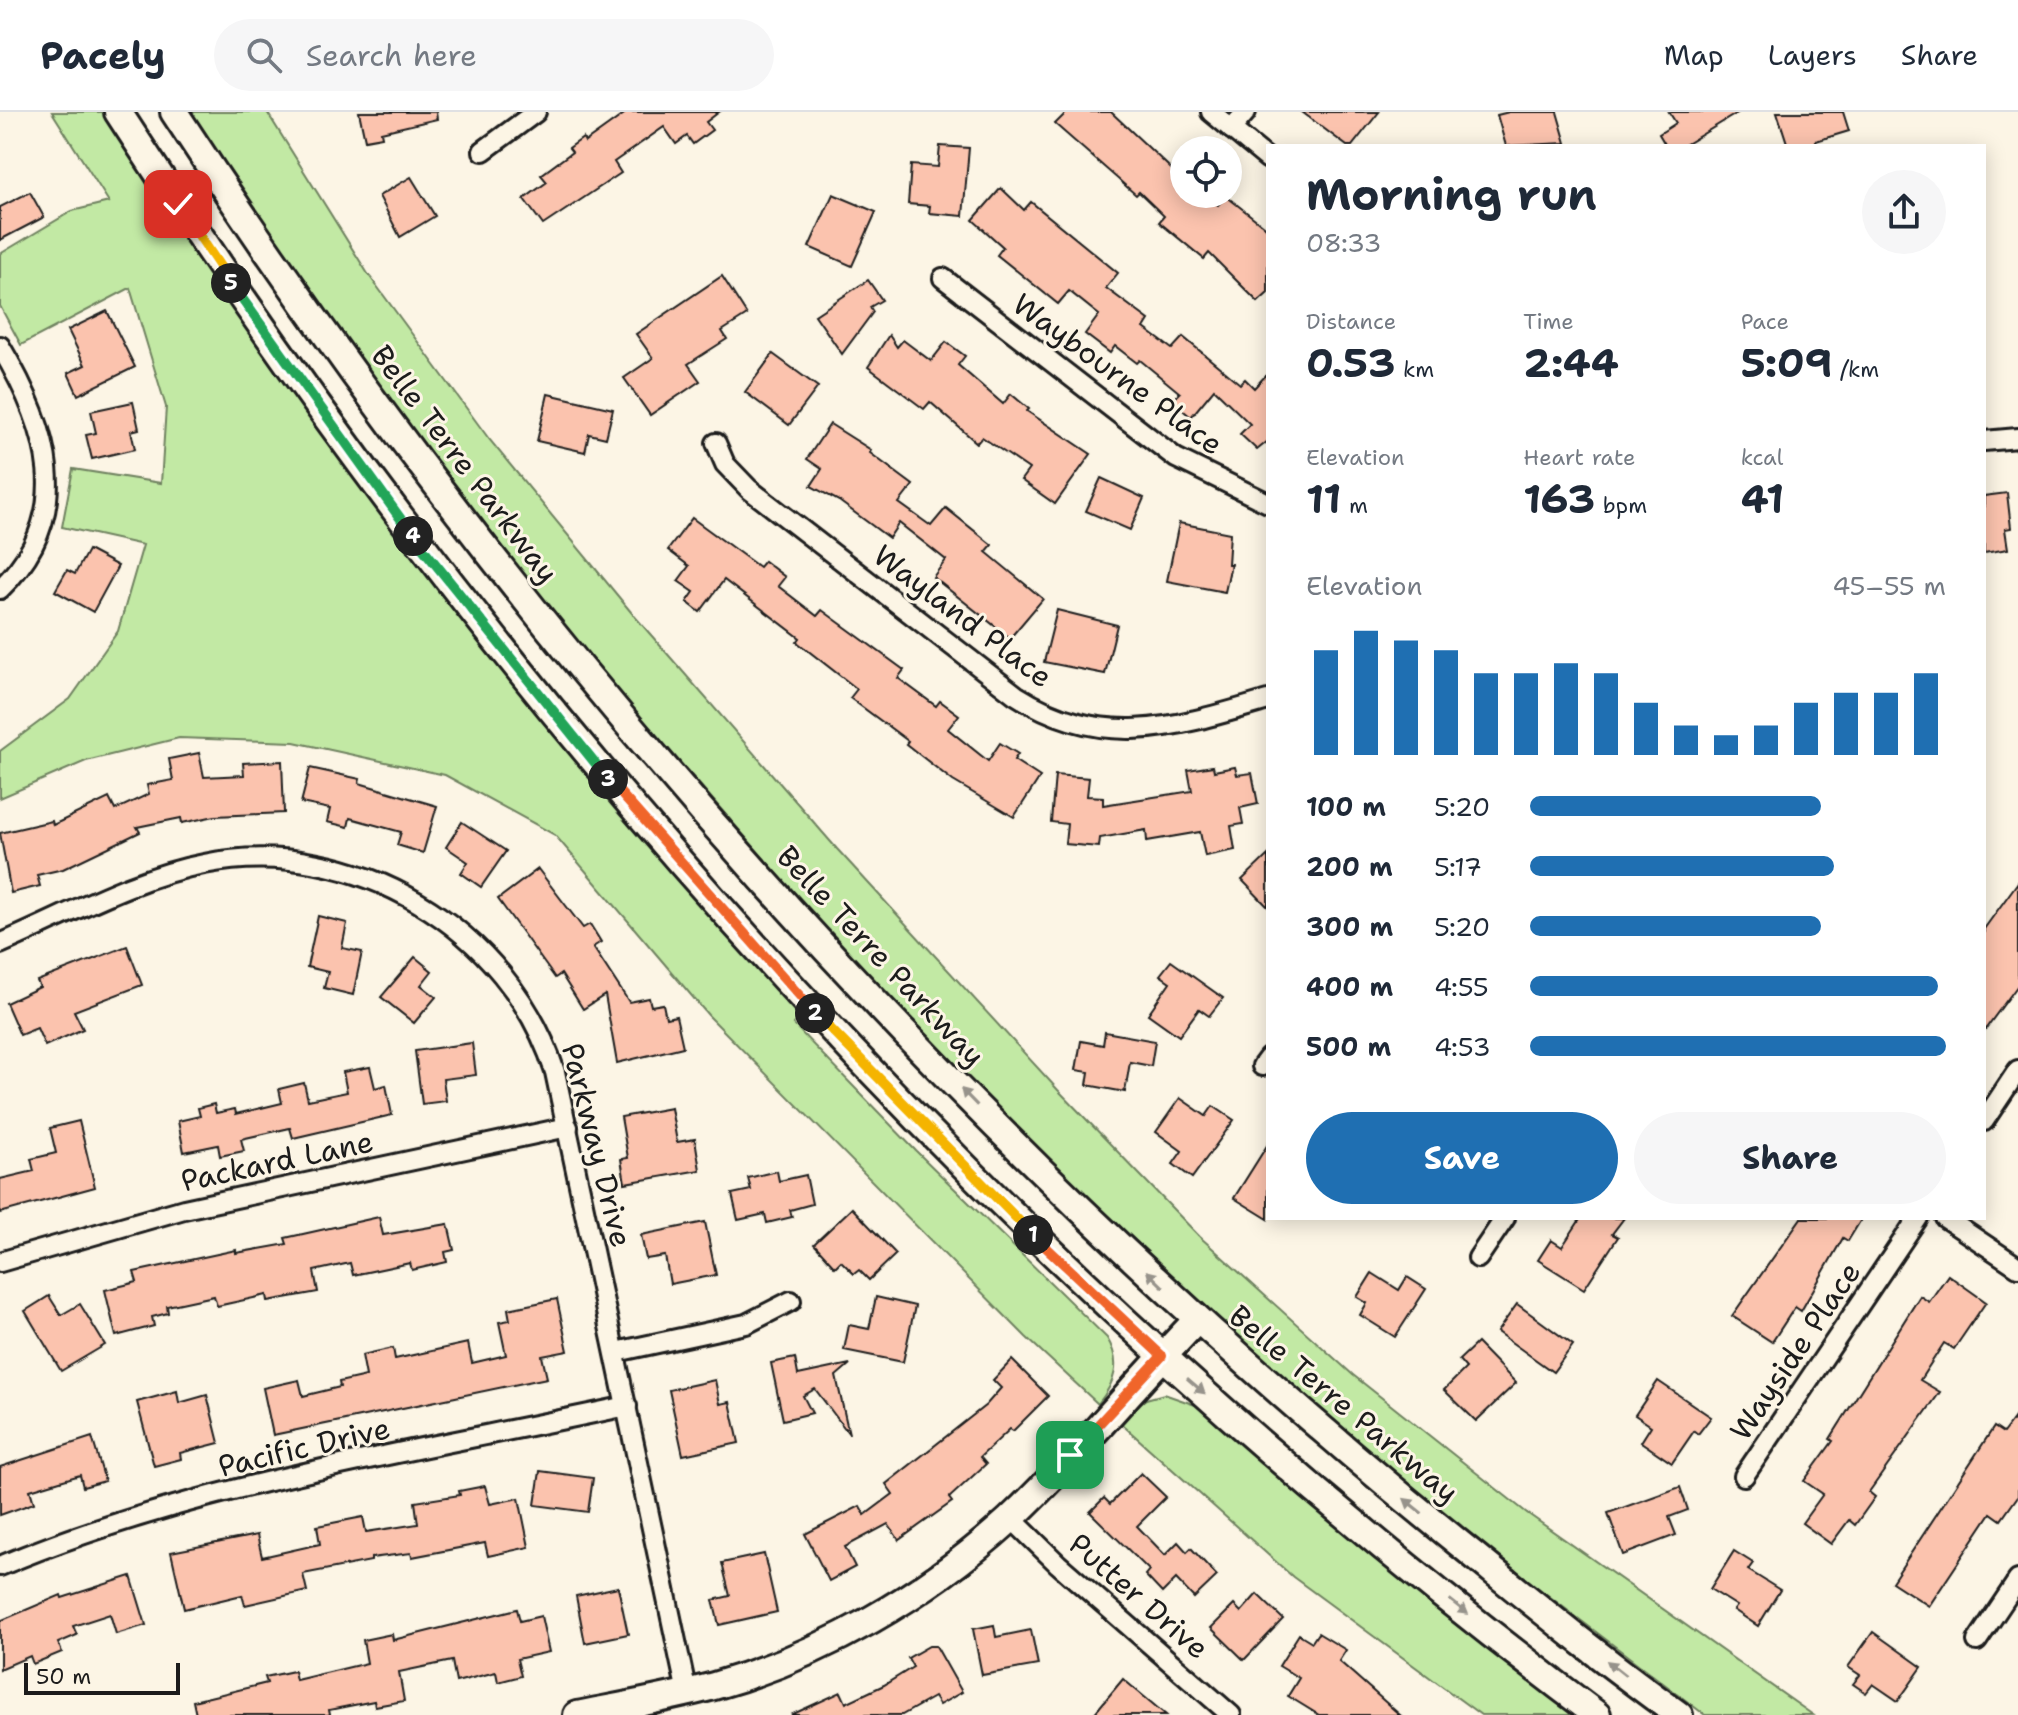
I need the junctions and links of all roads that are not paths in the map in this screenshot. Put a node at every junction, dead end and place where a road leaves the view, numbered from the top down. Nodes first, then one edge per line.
1 (118, 112) edge
2 (174, 112) edge
3 (536, 112) edge
4 (1211, 112) edge
5 (1246, 112) edge
6 (1231, 129) junction
7 (483, 151) dead end
8 (1266, 157) edge
9 (943, 278) dead end
10 (0, 346) edge
11 (2018, 438) edge
12 (1986, 441) edge
13 (716, 443) dead end
14 (1266, 502) edge
15 (0, 589) edge
16 (1266, 701) edge
17 (0, 944) edge
18 (2018, 1070) edge
19 (1986, 1118) edge
20 (568, 1127) junction
21 (1504, 1220) edge
22 (1917, 1220) edge
23 (1948, 1220) edge
24 (1478, 1258) dead end
25 (0, 1262) edge
26 (2018, 1267) edge
27 (791, 1301) dead end
28 (1197, 1320) junction
29 (616, 1352) junction
30 (1162, 1356) junction
31 (627, 1406) junction
32 (1744, 1476) dead end
33 (1011, 1518) junction
34 (0, 1566) edge
35 (2018, 1580) edge
36 (1977, 1641) dead end
37 (687, 1693) junction
38 (577, 1715) edge
39 (1231, 1715) edge
40 (1597, 1715) edge
41 (1679, 1715) edge

1 - 30 main road
28 -> 2 main road, Belle Terre Parkway
3 - 7 street
4 - 6 street
5 - 6 street
6 - 8 street
9 - 14 street, Waybourne Place
10 - 15 street
11 - 12 street
13 - 16 street, Wayland Place
17 - 20 street, Parkway Drive
18 - 19 street
20 - 25 street, Packard Lane
20 - 29 street, Parkway Drive
21 - 24 street
22 - 32 street, Wayside Place
23 - 26 street
27 - 29 street
28 - 30 main road
41 -> 28 main road, Belle Terre Parkway
29 - 31 street, Parkway Drive
30 - 33 main road
30 -> 40 main road
31 - 34 street, Pacific Drive
31 - 37 street, Parkway Drive
33 - 37 main road
33 - 39 street, Putter Drive
35 - 36 street
37 - 38 main road

